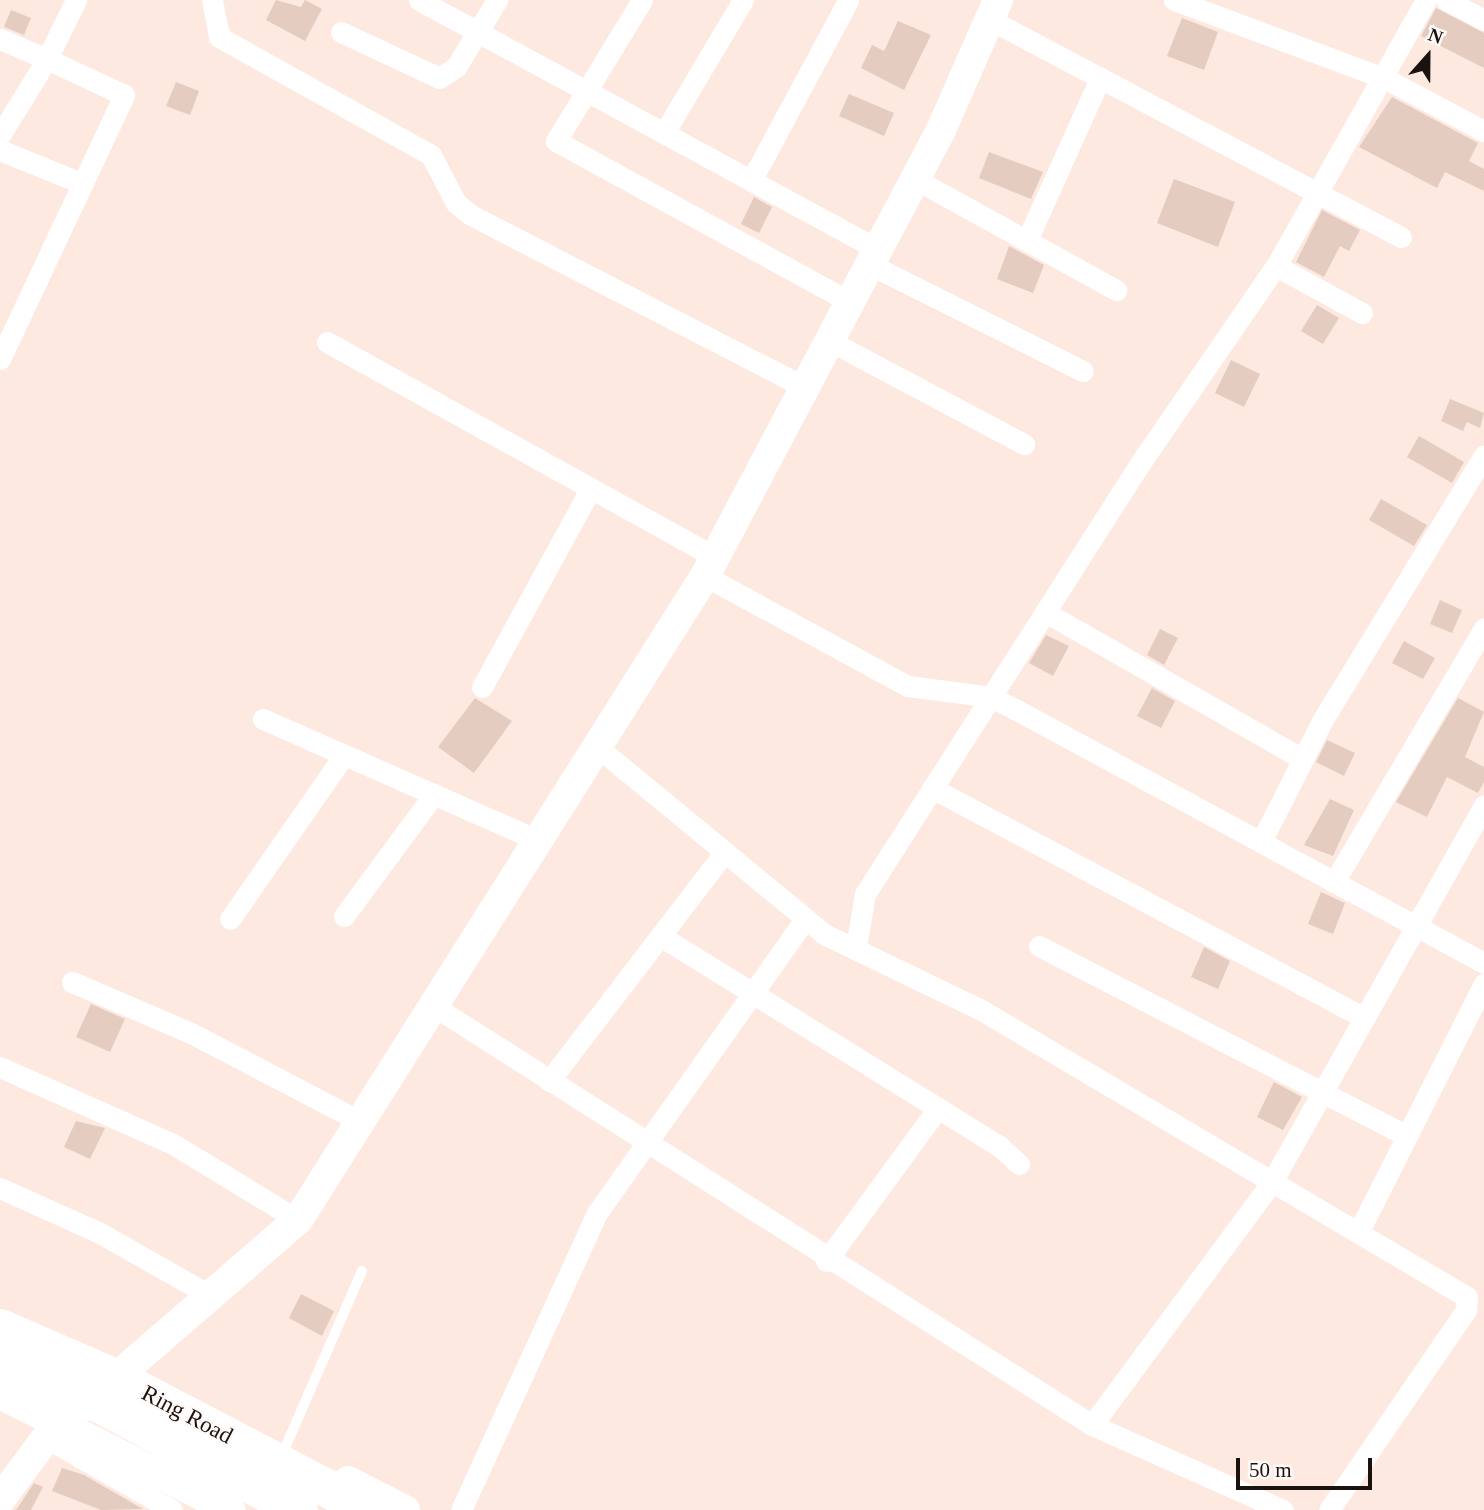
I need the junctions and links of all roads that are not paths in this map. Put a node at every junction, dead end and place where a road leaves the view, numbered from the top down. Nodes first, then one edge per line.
1 (76, 0) edge
2 (212, 0) edge
3 (419, 0) edge
4 (498, 0) edge
5 (642, 0) edge
6 (743, 0) edge
7 (1174, 0) edge
8 (1426, 0) edge
9 (1446, 0) edge
10 (848, 1) edge
11 (994, 10) edge
12 (1484, 20) edge
13 (341, 32) dead end
14 (479, 32) junction
15 (0, 39) edge
16 (47, 59) junction
17 (1100, 78) junction
18 (1386, 79) junction
19 (586, 90) junction
20 (1484, 131) edge
21 (664, 133) junction
22 (0, 135) edge
23 (0, 150) edge
24 (915, 179) junction
25 (751, 181) junction
26 (82, 183) junction
27 (1318, 191) junction
28 (1401, 237) dead end
29 (1027, 240) junction
30 (873, 257) junction
31 (1276, 266) junction
32 (1116, 290) dead end
33 (850, 302) junction
34 (1362, 313) dead end
35 (830, 341) junction
36 (327, 342) dead end
37 (0, 359) edge
38 (1083, 371) dead end
39 (806, 388) junction
40 (1024, 444) dead end
41 (1484, 456) edge
42 (591, 488) junction
43 (710, 566) junction
44 (1045, 612) junction
45 (1484, 628) edge
46 (482, 687) dead end
47 (991, 697) junction
48 (263, 719) dead end
49 (595, 745) junction
50 (344, 755) junction
51 (1303, 759) junction
52 (932, 788) junction
53 (433, 794) junction
54 (1484, 805) edge
55 (535, 839) junction
56 (1261, 842) junction
57 (724, 853) junction
58 (1334, 882) junction
59 (344, 916) dead end
60 (230, 919) dead end
61 (804, 921) junction
62 (1416, 926) junction
63 (662, 937) junction
64 (1039, 946) dead end
65 (856, 947) junction
66 (1484, 963) edge
67 (72, 982) dead end
68 (1484, 984) edge
69 (752, 993) junction
70 (432, 1005) junction
71 (1365, 1018) junction
72 (0, 1067) edge
73 (549, 1081) junction
74 (1324, 1092) junction
75 (939, 1108) junction
76 (359, 1121) junction
77 (1407, 1136) junction
78 (646, 1144) junction
79 (1019, 1164) dead end
80 (1273, 1180) junction
81 (0, 1188) edge
82 (298, 1220) junction
83 (1360, 1229) junction
84 (826, 1261) junction
85 (362, 1271) dead end
86 (209, 1295) junction
87 (0, 1308) edge
88 (0, 1328) edge
89 (0, 1360) edge
90 (115, 1382) junction
91 (0, 1394) edge
92 (1092, 1425) junction
93 (53, 1432) junction
94 (285, 1448) junction
95 (0, 1500) edge
96 (172, 1510) edge
97 (231, 1510) edge
98 (299, 1510) edge
99 (369, 1510) edge
100 (405, 1510) edge
101 (461, 1510) edge
102 (1283, 1510) edge
103 (1329, 1510) edge

1 - 16 street
2 - 39 street
3 - 14 street
4 - 14 street
5 - 19 street
6 - 21 street
7 - 18 street
8 - 18 street
9 - 12 street
10 - 25 street
11 - 17 street
11 - 24 street
13 - 14 street
14 - 19 street
15 - 16 street
16 - 22 street
16 - 26 street
17 - 27 street
17 - 29 street
18 - 20 street
18 - 27 street
19 - 21 street
19 - 33 street
21 - 25 street
23 - 26 street
24 - 29 street
24 - 30 street
25 - 30 street
26 - 37 street
27 - 28 street
27 - 31 street
29 - 32 street
30 - 33 street
30 - 38 street
31 - 34 street
31 - 44 street
33 - 35 street
35 - 39 street
35 - 40 street
36 - 42 street
39 - 43 street
41 - 51 street
42 - 43 street
42 - 46 street
43 - 47 street
43 - 49 street
44 - 47 street
44 - 51 street
45 - 58 street
47 - 52 street
47 - 56 street
48 - 50 street
49 - 55 street
49 - 57 street
50 - 53 street
50 - 60 street
51 - 56 street
52 - 65 street
52 - 71 street
53 - 55 street
53 - 59 street
54 - 62 street
55 - 70 street
56 - 58 street
57 - 61 street
57 - 63 street
58 - 62 street
61 - 65 street
61 - 69 street
62 - 66 street
62 - 71 street
63 - 69 street
63 - 73 street
64 - 74 street
65 - 80 street
67 - 76 street
68 - 77 street
69 - 75 street
69 - 78 street
70 - 73 street
70 - 76 street
71 - 74 street
72 - 82 street
73 - 78 street
74 - 77 street
74 - 80 street
75 - 79 street
75 - 84 street
76 - 82 street
77 - 83 street
78 - 84 street
78 - 101 street
80 - 83 street
80 - 92 street
81 - 86 street
82 - 86 street
83 - 103 street
84 - 92 street
85 - 94 lane
86 - 90 street
87 - 90 street
88 - 90 highway, Ring Road
89 - 90 highway, Ring Road
90 - 93 street
90 - 94 street
90 - 98 highway, Ring Road
90 - 99 highway, Ring Road
91 - 93 street
92 - 102 street
93 - 95 street
93 - 96 street
93 - 97 street
94 - 100 street

